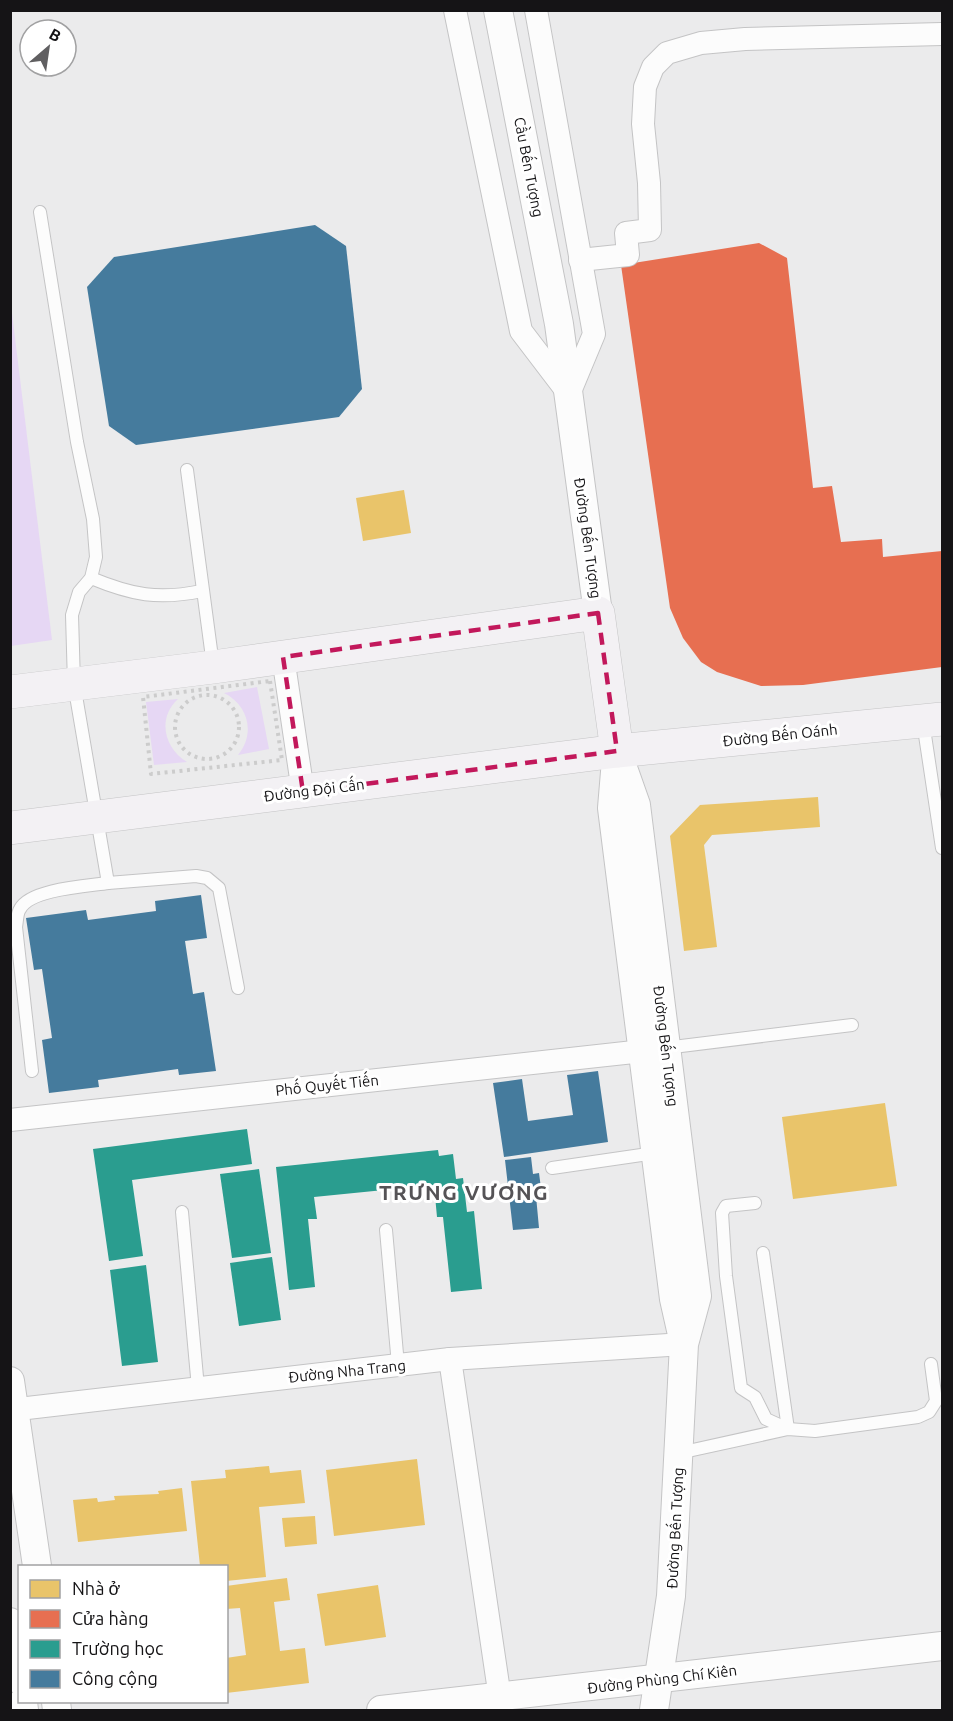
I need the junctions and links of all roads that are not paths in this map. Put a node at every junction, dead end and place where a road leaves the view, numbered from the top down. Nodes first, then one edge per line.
1 (455, 10) edge
2 (498, 10) edge
3 (536, 10) edge
4 (942, 34) edge
5 (40, 212) dead end
6 (580, 260) junction
7 (559, 324) joint
8 (568, 394) junction
9 (187, 470) dead end
10 (91, 578) junction
11 (202, 591) junction
12 (598, 613) junction
13 (283, 657) junction
14 (213, 667) junction
15 (74, 684) junction
16 (10, 692) edge
17 (933, 720) edge
18 (617, 751) junction
19 (303, 792) junction
20 (97, 817) junction
21 (10, 828) edge
22 (942, 848) edge
23 (108, 883) junction
24 (238, 988) dead end
25 (852, 1025) dead end
26 (654, 1050) junction
27 (32, 1071) dead end
28 (10, 1120) edge
29 (655, 1153) junction
30 (552, 1168) dead end
31 (755, 1203) dead end
32 (182, 1212) dead end
33 (386, 1230) dead end
34 (763, 1253) dead end
35 (684, 1344) junction
36 (450, 1359) junction
37 (932, 1364) dead end
38 (398, 1365) junction
39 (10, 1381) edge
40 (198, 1388) junction
41 (13, 1410) edge
42 (788, 1429) junction
43 (679, 1453) junction
44 (37, 1565) edge
45 (10, 1622) edge
46 (942, 1646) edge
47 (18, 1668) edge
48 (658, 1678) junction
49 (500, 1698) junction
50 (381, 1710) edge
51 (654, 1710) edge

1 - 8 street
2 - 7 street, Cầu Bến Tượng
3 - 6 street
4 - 6 street
5 - 10 lane
6 - 8 street
7 - 8 street, Đường Bến Tượng
8 - 12 street, Đường Bến Tượng
9 - 11 lane
10 - 11 lane
10 - 15 lane
11 - 14 lane
12 - 13 main road
12 - 18 main road, Đường Bến Tượng
13 - 14 main road
13 - 19 street
14 - 15 main road
15 - 16 main road
15 - 20 lane
17 - 18 main road, Đường Bến Oánh
17 - 22 lane
18 - 19 main road, Đường Đội Cấn
18 - 26 street, Đường Bến Tượng
19 - 20 main road, Đường Đội Cấn
20 - 21 main road, Đường Đội Cấn
20 - 23 lane
23 - 24 lane
23 - 27 lane
25 - 26 lane
26 - 28 street, Phố Quyết Tiến
26 - 29 street, Đường Bến Tượng
26 - 35 street, Đường Bến Tượng
29 - 30 lane
29 - 35 street, Đường Bến Tượng
31 - 42 lane
32 - 40 lane
33 - 38 lane
34 - 42 lane
35 - 36 street, Đường Nha Trang
35 - 43 street, Đường Bến Tượng
36 - 38 street, Đường Nha Trang
36 - 49 street
37 - 42 lane
38 - 40 street, Đường Nha Trang
39 - 41 street
40 - 41 street, Đường Nha Trang
41 - 44 street
42 - 43 lane
43 - 48 street, Đường Bến Tượng
45 - 47 street
46 - 48 street, Đường Phùng Chí Kiên
48 - 49 street, Đường Phùng Chí Kiên
48 - 51 street, Đường Bến Tượng
49 - 50 street, Đường Phùng Chí Kiên

